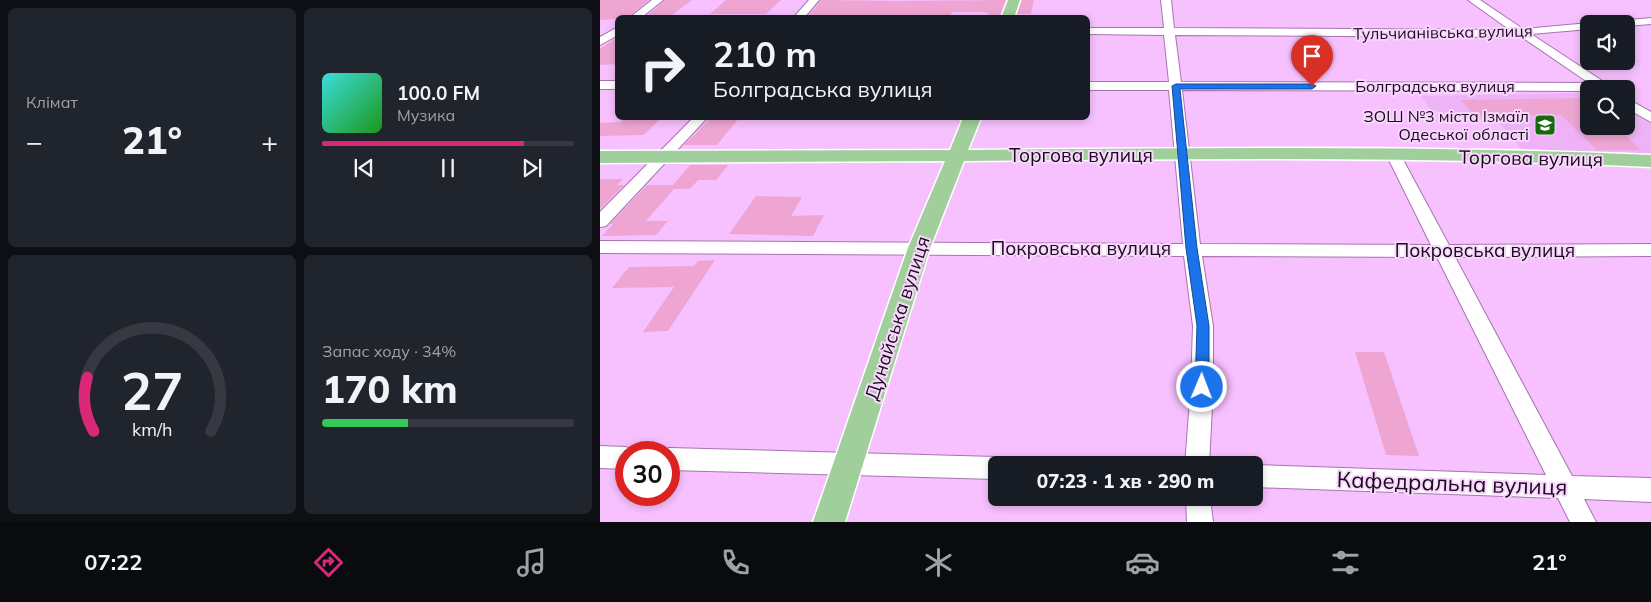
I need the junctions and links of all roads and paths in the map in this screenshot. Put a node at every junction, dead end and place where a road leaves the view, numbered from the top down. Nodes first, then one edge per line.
1 (658, 0) edge
2 (814, 0) edge
3 (1014, 0) edge
4 (1166, 0) edge
5 (1473, 0) edge
6 (638, 15) edge
7 (801, 15) edge
8 (1009, 15) edge
9 (1651, 21) edge
10 (1635, 22) edge
11 (1580, 27) edge
12 (1090, 31) edge
13 (1170, 31) junction
14 (615, 32) edge
15 (1520, 32) junction
16 (600, 33) edge
17 (615, 33) edge
18 (600, 42) edge
19 (1593, 80) edge
20 (600, 85) edge
21 (615, 85) edge
22 (1090, 86) edge
23 (1176, 86) junction
24 (1580, 88) edge
25 (1635, 108) edge
26 (1651, 118) edge
27 (698, 120) edge
28 (971, 120) edge
29 (1183, 154) junction
30 (600, 156) edge
31 (663, 156) junction
32 (958, 156) junction
33 (1394, 156) junction
34 (1651, 161) edge
35 (600, 222) edge
36 (600, 247) edge
37 (919, 248) junction
38 (1192, 248) junction
39 (1651, 250) edge
40 (1442, 251) junction
41 (1198, 456) edge
42 (600, 457) edge
43 (615, 458) edge
44 (680, 459) edge
45 (850, 464) junction
46 (988, 468) edge
47 (1263, 476) edge
48 (1564, 487) junction
49 (1651, 490) edge
50 (1199, 506) edge
51 (829, 522) edge
52 (1200, 522) edge
53 (1583, 522) edge

1 - 6 street
2 - 7 street
3 - 8 main road
4 - 13 street
5 - 15 street
9 - 10 street
11 - 15 street, Тульчианівська вулиця
12 - 13 street, Тульчианівська вулиця
13 - 15 street, Тульчианівська вулиця
13 - 23 street
14 - 16 street
15 - 19 street
17 - 18 street
20 - 21 street
22 - 23 street, Болградська вулиця
23 - 24 street, Болградська вулиця
23 - 29 street
25 - 26 street
27 - 31 street
28 - 32 main road, Дунайська вулиця
29 - 32 main road, Торгова вулиця
29 - 33 main road, Торгова вулиця
29 - 38 street
30 - 31 main road, Торгова вулиця
31 - 32 main road, Торгова вулиця
31 - 35 street
32 - 37 main road, Дунайська вулиця
33 - 34 main road, Торгова вулиця
33 - 40 street
36 - 37 street, Покровська вулиця
37 - 38 street, Покровська вулиця
37 - 45 main road, Дунайська вулиця
38 - 40 street, Покровська вулиця
38 - 41 street
39 - 40 street, Покровська вулиця
40 - 48 street
42 - 43 street
44 - 45 street
45 - 46 street
45 - 51 main road, Дунайська вулиця
47 - 48 street, Кафедральна вулиця
48 - 49 street, Кафедральна вулиця
48 - 53 street
50 - 52 street

